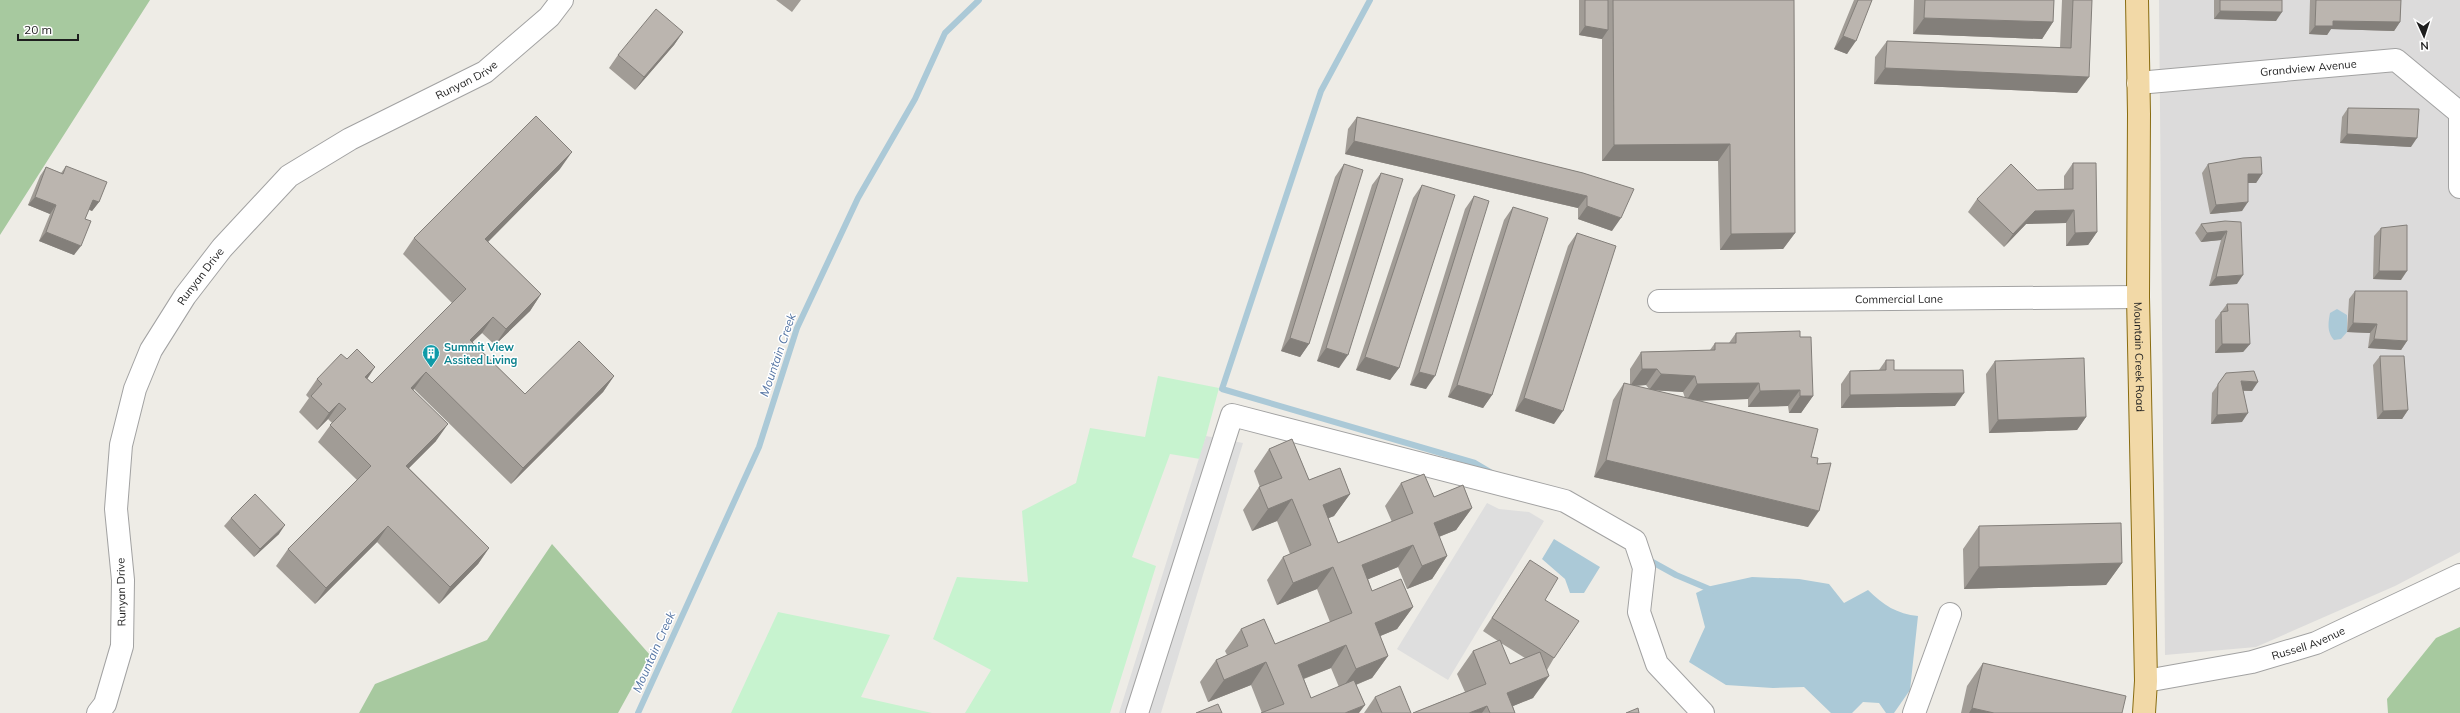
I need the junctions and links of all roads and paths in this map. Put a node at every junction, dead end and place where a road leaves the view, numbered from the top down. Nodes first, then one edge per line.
1 (562, 0) edge
2 (2137, 0) edge
3 (2138, 83) junction
4 (2460, 113) edge
5 (2460, 187) edge
6 (2138, 297) junction
7 (1659, 301) dead end
8 (2460, 575) edge
9 (1950, 614) dead end
10 (2146, 681) junction
11 (98, 713) edge
12 (1136, 713) edge
13 (1703, 713) edge
14 (1914, 713) edge
15 (2144, 713) edge

1 - 11 street, Runyan Drive
2 - 3 main road, Mountain Creek Road
3 - 4 street, Grandview Avenue
3 - 6 main road, Mountain Creek Road
4 - 5 street
6 - 7 street, Commercial Lane
6 - 10 main road, Mountain Creek Road
8 - 10 street, Russell Avenue
9 - 14 street
10 - 15 main road, Mountain Creek Road
12 - 13 street

